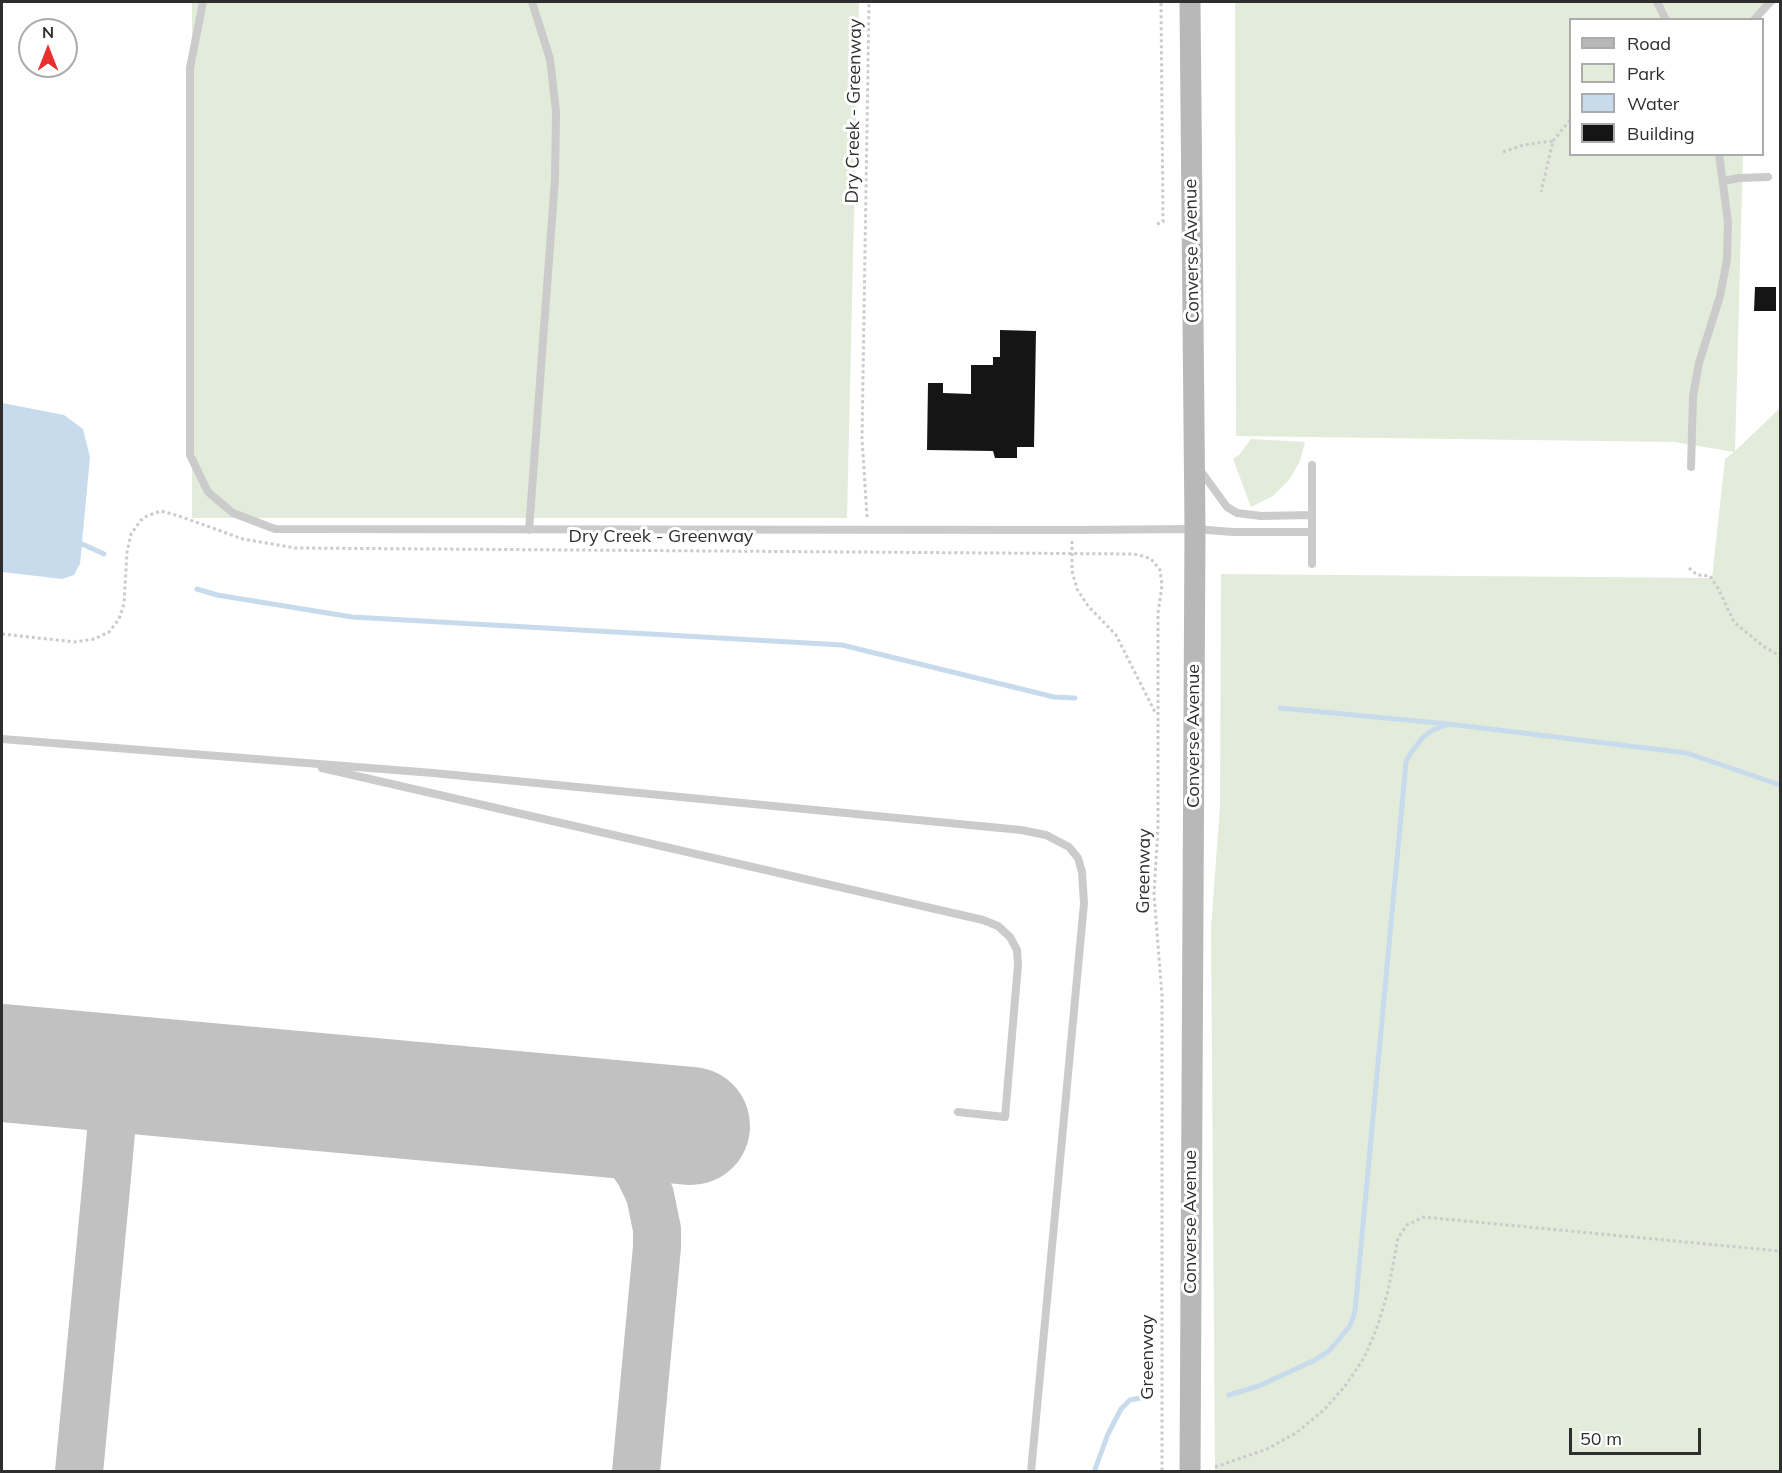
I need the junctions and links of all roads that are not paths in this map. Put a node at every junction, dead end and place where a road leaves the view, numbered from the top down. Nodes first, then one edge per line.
1 (203, 2) edge
2 (532, 2) edge
3 (1190, 2) edge
4 (1657, 2) edge
5 (1770, 2) edge
6 (1665, 18) edge
7 (1756, 18) edge
8 (1719, 156) edge
9 (1768, 177) dead end
10 (1724, 181) junction
11 (1194, 463) junction
12 (1312, 465) dead end
13 (1691, 467) dead end
14 (1312, 515) junction
15 (1195, 529) junction
16 (530, 530) junction
17 (1312, 532) junction
18 (1312, 564) dead end
19 (2, 739) edge
20 (297, 763) junction
21 (958, 1112) dead end
22 (1030, 1472) edge
23 (1190, 1472) edge

1 - 16 lane
2 - 16 lane
3 - 11 main road, Converse Avenue
4 - 6 lane
5 - 7 lane
8 - 10 lane
9 - 10 lane
10 - 13 lane
11 - 14 lane
11 - 15 main road, Converse Avenue
12 - 14 lane
14 - 17 lane
15 - 16 lane
15 - 17 lane
15 - 23 main road, Converse Avenue
17 - 18 lane
19 - 20 lane
20 - 21 lane
20 - 22 lane

